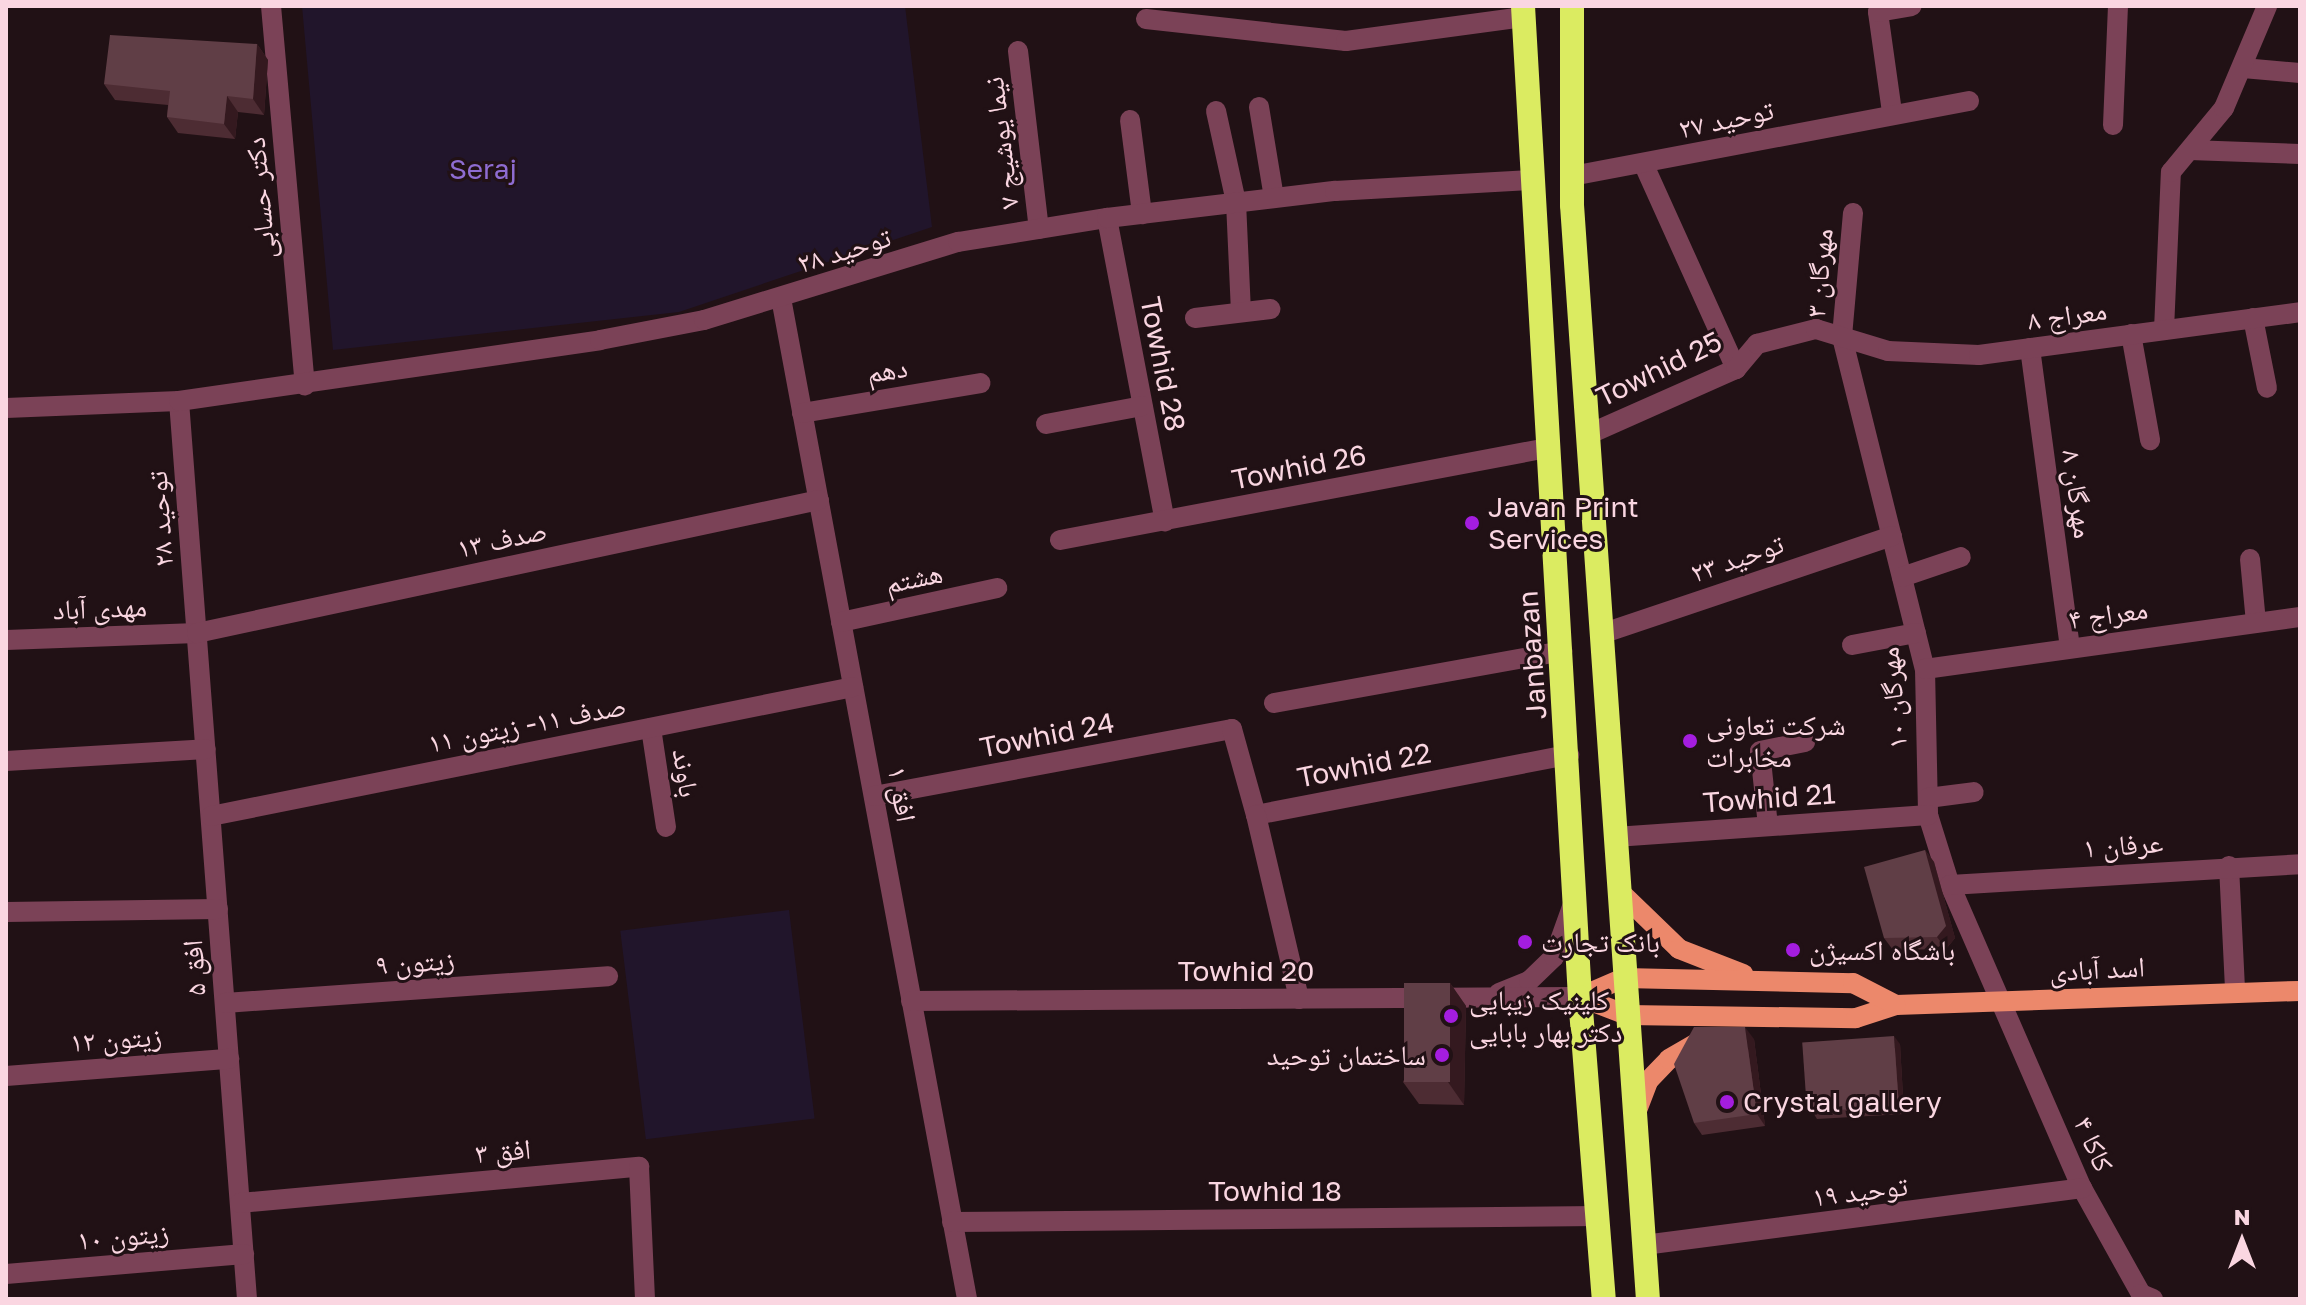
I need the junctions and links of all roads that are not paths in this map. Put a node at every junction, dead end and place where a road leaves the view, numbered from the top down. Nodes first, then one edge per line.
1 (271, 6) edge
2 (1572, 6) edge
3 (1911, 6) edge
4 (2118, 6) edge
5 (2267, 6) edge
6 (1876, 9) edge
7 (1523, 12) edge
8 (1146, 19) dead end
9 (1018, 51) dead end
10 (2243, 68) junction
11 (2300, 73) edge
12 (1969, 101) dead end
13 (1259, 107) dead end
14 (1216, 111) dead end
15 (1892, 112) junction
16 (1130, 120) dead end
17 (2113, 125) dead end
18 (2190, 150) junction
19 (2300, 154) edge
20 (1644, 165) junction
21 (1572, 176) junction
22 (1529, 180) junction
23 (1274, 198) junction
24 (1236, 202) junction
25 (1853, 213) dead end
26 (1142, 214) junction
27 (1107, 218) junction
28 (1039, 229) junction
29 (781, 298) junction
30 (1270, 309) dead end
31 (1241, 312) junction
32 (2300, 312) edge
33 (1195, 318) dead end
34 (2253, 318) junction
35 (2164, 330) junction
36 (2131, 334) junction
37 (1842, 337) junction
38 (2030, 348) junction
39 (1736, 369) junction
40 (981, 383) dead end
41 (305, 385) junction
42 (2267, 388) dead end
43 (179, 401) junction
44 (1142, 406) junction
45 (6, 408) edge
46 (802, 413) junction
47 (1046, 424) dead end
48 (1587, 435) junction
49 (2150, 440) dead end
50 (1548, 448) junction
51 (819, 500) junction
52 (1165, 521) junction
53 (1892, 536) junction
54 (1060, 540) dead end
55 (1961, 557) dead end
56 (2250, 559) dead end
57 (1902, 577) junction
58 (997, 588) dead end
59 (2300, 617) edge
60 (841, 622) junction
61 (2256, 623) junction
62 (197, 633) junction
63 (1916, 633) junction
64 (1601, 634) junction
65 (6, 640) edge
66 (1852, 645) dead end
67 (2070, 647) junction
68 (1562, 651) junction
69 (1925, 669) junction
70 (853, 687) junction
71 (1274, 703) dead end
72 (651, 728) junction
73 (1805, 742) dead end
74 (206, 749) junction
75 (1569, 755) junction
76 (6, 761) edge
77 (1974, 792) dead end
78 (874, 796) junction
79 (1928, 806) junction
80 (1256, 815) junction
81 (211, 816) junction
82 (1768, 826) junction
83 (666, 827) dead end
84 (1615, 837) junction
85 (2300, 864) edge
86 (2229, 866) junction
87 (1950, 885) junction
88 (1618, 890) junction
89 (1575, 896) junction
90 (218, 909) junction
91 (6, 912) edge
92 (608, 976) dead end
93 (1624, 978) junction
94 (1766, 981) junction
95 (2235, 990) junction
96 (2300, 991) edge
97 (1580, 997) junction
98 (1485, 998) junction
99 (1299, 999) junction
100 (911, 1001) junction
101 (1999, 1001) junction
102 (225, 1003) junction
103 (1896, 1005) junction
104 (1627, 1015) junction
105 (1765, 1017) junction
106 (229, 1059) junction
107 (6, 1076) edge
108 (1634, 1117) junction
109 (2082, 1188) junction
110 (240, 1203) junction
111 (1598, 1216) junction
112 (952, 1222) junction
113 (1644, 1245) junction
114 (244, 1254) junction
115 (6, 1274) edge
116 (2142, 1297) edge
117 (247, 1299) edge
118 (645, 1299) edge
119 (967, 1299) edge
120 (1604, 1299) edge
121 (1648, 1299) edge

1 - 41 street, دکتر حسابی
2 - 21 highway
3 - 6 street
4 - 17 street
5 - 10 street
6 - 15 street
7 - 8 street
7 - 22 highway, Janbazan
9 - 28 street, نیما یوشیج ۷
10 - 11 street
10 - 18 street
12 - 15 street, توحید ۲۷
13 - 23 street
14 - 24 street
15 - 20 street, توحید ۲۷
16 - 26 street
18 - 19 street
18 - 35 street
20 - 21 street, توحید ۲۷
20 - 39 street
21 - 48 highway
22 - 23 street, توحید ۲۸
22 - 50 highway, Janbazan
23 - 24 street, توحید ۲۸
24 - 26 street, توحید ۲۸
24 - 31 street
25 - 37 street, مهرگان ۳
26 - 27 street, توحید ۲۸
27 - 28 street, توحید ۲۸
27 - 44 street, Towhid 28
28 - 29 street, توحید ۲۸
29 - 41 street, توحید ۲۸
29 - 46 street, افق ۱
30 - 31 street
31 - 33 street
32 - 34 street, معراج ۸
34 - 35 street, معراج ۸
34 - 42 street
35 - 36 street, معراج ۸
36 - 38 street, معراج ۸
36 - 49 street
37 - 38 street, معراج ۸
37 - 39 street, Towhid 25
37 - 53 street, مهرگان ۱۰
38 - 67 street, مهرگان ۸
39 - 48 street, Towhid 25
40 - 46 street, دهم
41 - 43 street, توحید ۲۸
43 - 45 street, توحید ۲۸
43 - 62 street, توحید ۲۸
44 - 47 street
44 - 52 street, Towhid 28
46 - 51 street, افق ۱
48 - 64 highway
50 - 52 street, Towhid 26
50 - 68 highway, Janbazan
51 - 60 street, افق ۱
51 - 62 street, صدف ۱۳
52 - 54 street, Towhid 26
53 - 57 street, مهرگان ۱۰
53 - 64 street, توحید ۲۳
55 - 57 street
56 - 61 street
57 - 63 street, مهرگان ۱۰
58 - 60 street, هشتم
59 - 61 street, معراج ۴
60 - 70 street, افق ۱
61 - 67 street, معراج ۴
62 - 65 street, مهدی آباد
62 - 74 street, افق ۵
63 - 66 street
63 - 69 street, مهرگان ۱۰
64 - 84 highway
67 - 69 street, معراج ۴
68 - 71 street
68 - 75 highway, Janbazan
69 - 79 street, مهرگان ۱۰
70 - 72 street, صدف ۱۱- زیتون ۱۱
70 - 78 street, افق ۱
72 - 81 street, صدف ۱۱- زیتون ۱۱
72 - 83 street, باوند
73 - 82 street
74 - 76 street
74 - 81 street, افق ۵
75 - 80 street, Towhid 22
75 - 89 highway, Janbazan
77 - 79 street, Towhid 21
78 - 80 street, Towhid 24
78 - 100 street, افق ۱
79 - 82 street, Towhid 21
79 - 87 street, مهرگان ۱۰
80 - 99 street
81 - 90 street, افق ۵
82 - 84 street, Towhid 21
84 - 88 highway
85 - 86 street, عرفان ۱
86 - 87 street, عرفان ۱
86 - 95 street
87 - 101 street, مهرگان ۱۰
88 - 93 highway
88 - 94 main road
89 - 97 highway, Janbazan
89 - 98 street
90 - 91 street
90 - 102 street, افق ۵
92 - 102 street, زیتون ۹
93 - 94 main road, اسد آبادی
93 - 97 main road
93 - 104 highway
94 - 103 main road, اسد آبادی
95 - 96 main road, اسد آبادی
95 - 101 main road, اسد آبادی
97 - 98 street, Towhid 20
97 - 104 main road
97 - 111 highway, Janbazan
98 - 99 street, Towhid 20
99 - 100 street, Towhid 20
100 - 112 street, افق ۱
101 - 103 main road, اسد آبادی
101 - 109 street, کاکا ۴
102 - 106 street, افق ۵
103 - 105 main road, اسد آبادی
104 - 105 main road, اسد آبادی
104 - 108 highway
105 - 108 main road
106 - 107 street, زیتون ۱۲
106 - 110 street, افق ۵
108 - 113 highway
109 - 113 street, توحید ۱۹
109 - 116 street, کاکا ۴
110 - 114 street, افق ۵
110 - 118 street, افق ۳
111 - 112 street, Towhid 18
111 - 120 highway, Janbazan
112 - 119 street, افق ۱
113 - 121 highway
114 - 115 street, زیتون ۱۰
114 - 117 street, افق ۵

